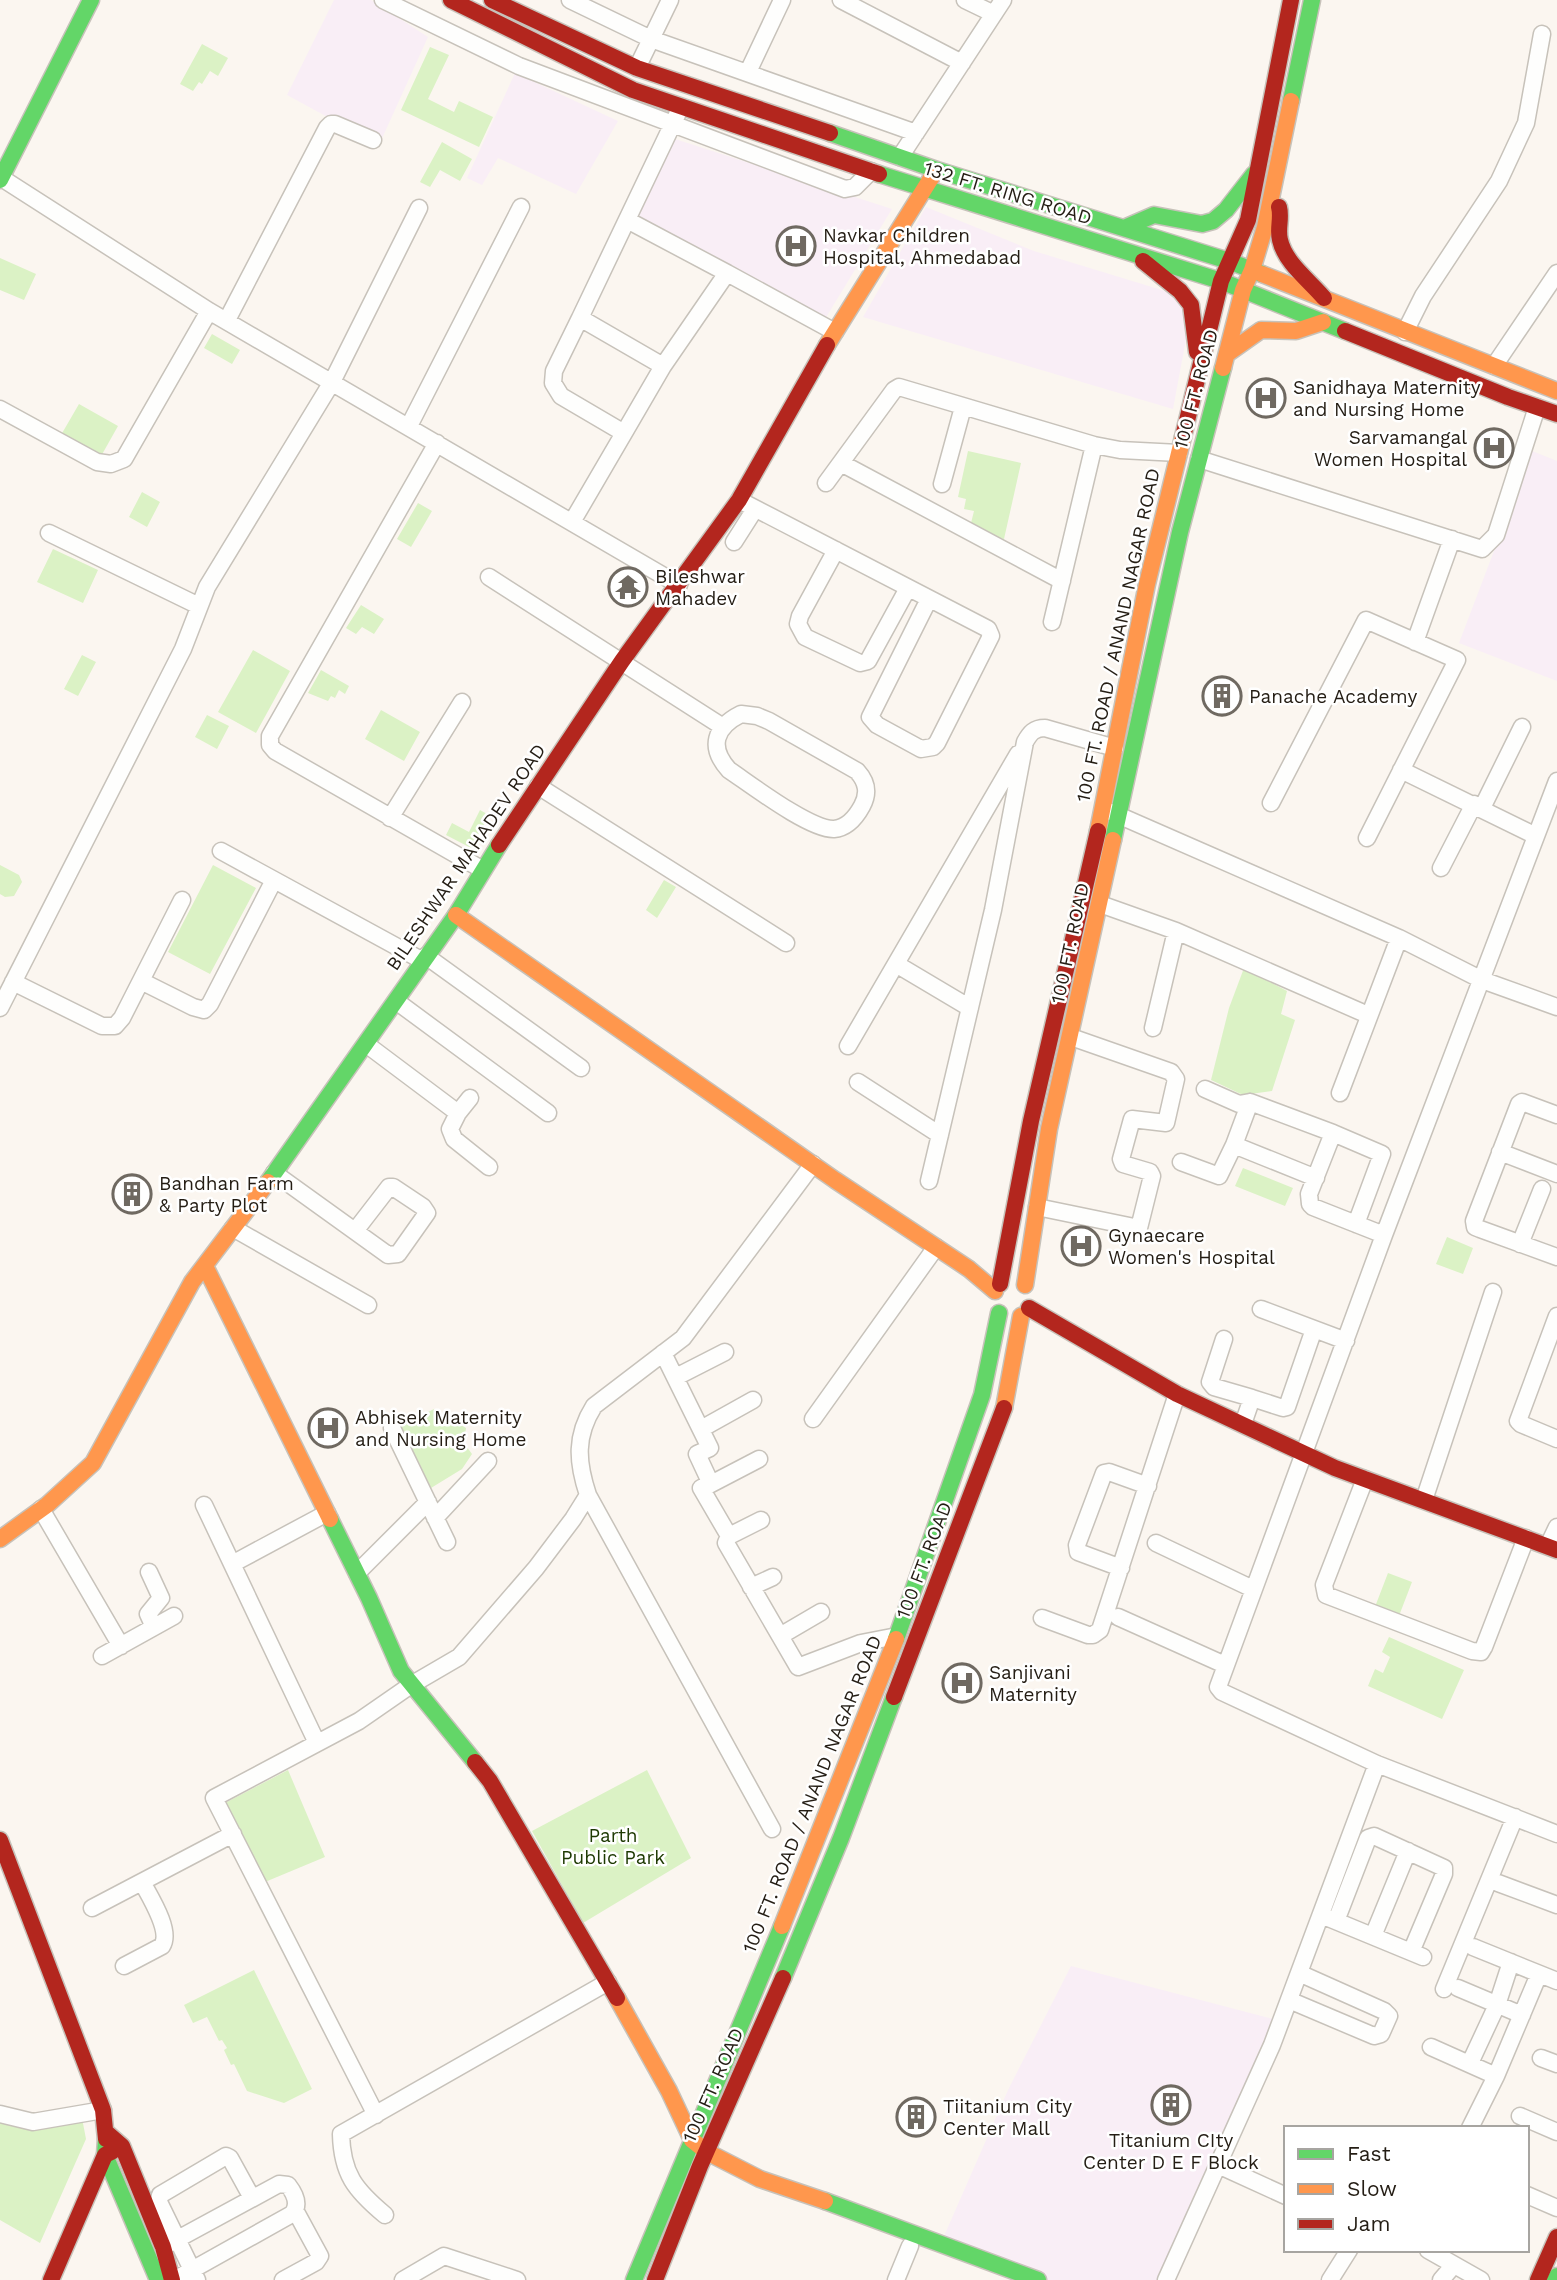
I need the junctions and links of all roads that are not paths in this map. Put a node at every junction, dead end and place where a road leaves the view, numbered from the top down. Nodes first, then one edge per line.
1 (383, 0) edge
2 (451, 0) edge
3 (492, 0) edge
4 (670, 0) edge
5 (782, 0) edge
6 (841, 0) edge
7 (965, 0) edge
8 (1291, 0) edge
9 (1312, 0) edge
10 (86, 1) edge
11 (575, 1) edge
12 (999, 7) edge
13 (1542, 34) dead end
14 (651, 39) junction
15 (962, 63) junction
16 (637, 68) junction
17 (748, 72) junction
18 (682, 106) junction
19 (673, 124) junction
20 (916, 133) junction
21 (373, 140) dead end
22 (0, 157) edge
23 (900, 157) junction
24 (937, 170) junction
25 (1258, 170) junction
26 (871, 171) junction
27 (0, 179) edge
28 (923, 189) junction
29 (1272, 191) junction
30 (521, 207) dead end
31 (419, 208) dead end
32 (629, 221) junction
33 (1124, 228) junction
34 (1133, 253) junction
35 (1229, 261) junction
36 (1252, 270) junction
37 (727, 273) junction
38 (1557, 273) edge
39 (1221, 281) junction
40 (1244, 290) junction
41 (1326, 300) junction
42 (209, 311) junction
43 (580, 318) junction
44 (227, 320) junction
45 (1323, 322) junction
46 (835, 332) junction
47 (1405, 332) junction
48 (1227, 354) junction
49 (1201, 363) junction
50 (663, 366) junction
51 (1494, 366) junction
52 (332, 382) junction
53 (1557, 391) edge
54 (963, 407) junction
55 (1537, 407) junction
56 (0, 409) edge
57 (1557, 414) edge
58 (408, 426) junction
59 (624, 433) junction
60 (438, 443) junction
61 (1094, 445) junction
62 (1179, 453) junction
63 (1199, 458) junction
64 (841, 463) junction
65 (826, 482) dead end
66 (942, 484) dead end
67 (739, 500) junction
68 (755, 509) junction
69 (572, 522) junction
70 (49, 533) dead end
71 (1452, 539) junction
72 (734, 542) dead end
73 (836, 550) junction
74 (489, 577) dead end
75 (1062, 581) junction
76 (679, 584) junction
77 (908, 588) junction
78 (929, 599) junction
79 (200, 606) junction
80 (1052, 622) dead end
81 (1415, 642) junction
82 (622, 661) junction
83 (462, 702) dead end
84 (723, 727) junction
85 (1522, 727) dead end
86 (1025, 742) junction
87 (1115, 748) junction
88 (1401, 770) junction
89 (1557, 781) edge
90 (538, 786) junction
91 (1271, 803) dead end
92 (1478, 806) junction
93 (1102, 809) junction
94 (1119, 816) junction
95 (390, 818) junction
96 (1536, 836) junction
97 (1367, 838) dead end
98 (221, 851) dead end
99 (1441, 868) dead end
100 (482, 870) junction
101 (274, 880) junction
102 (182, 900) dead end
103 (1100, 904) junction
104 (456, 915) junction
105 (1176, 931) junction
106 (1399, 938) junction
107 (786, 943) dead end
108 (425, 959) junction
109 (896, 964) junction
110 (1482, 980) junction
111 (141, 981) junction
112 (13, 982) junction
113 (396, 1001) junction
114 (1557, 1007) edge
115 (970, 1008) junction
116 (0, 1009) edge
117 (1368, 1015) junction
118 (1153, 1028) dead end
119 (1071, 1037) junction
120 (366, 1044) junction
121 (848, 1046) dead end
122 (581, 1068) dead end
123 (858, 1082) dead end
124 (1205, 1089) dead end
125 (1340, 1093) dead end
126 (470, 1098) dead end
127 (1250, 1102) junction
128 (458, 1113) junction
129 (548, 1113) dead end
130 (1557, 1115) edge
131 (1333, 1133) junction
132 (940, 1135) junction
133 (1234, 1145) junction
134 (1500, 1152) junction
135 (1181, 1163) dead end
136 (813, 1164) junction
137 (489, 1167) dead end
138 (274, 1174) junction
139 (1557, 1174) edge
140 (1316, 1178) junction
141 (929, 1181) dead end
142 (1542, 1189) dead end
143 (1037, 1207) junction
144 (1356, 1224) junction
145 (233, 1228) junction
146 (355, 1231) junction
147 (1384, 1235) junction
148 (1520, 1244) junction
149 (936, 1247) junction
150 (1557, 1257) edge
151 (205, 1266) junction
152 (1025, 1285) junction
153 (998, 1287) junction
154 (1493, 1292) dead end
155 (368, 1305) dead end
156 (1261, 1309) dead end
157 (1025, 1312) junction
158 (999, 1313) junction
159 (1557, 1316) edge
160 (1314, 1329) junction
161 (1224, 1339) dead end
162 (1346, 1340) junction
163 (725, 1352) dead end
164 (663, 1353) junction
165 (1549, 1359) edge
166 (676, 1377) junction
167 (1177, 1394) junction
168 (1252, 1398) junction
169 (753, 1399) dead end
170 (813, 1419) dead end
171 (1243, 1424) junction
172 (392, 1428) dead end
173 (701, 1429) junction
174 (1557, 1439) edge
175 (1304, 1454) junction
176 (759, 1459) dead end
177 (488, 1461) dead end
178 (1364, 1479) junction
179 (711, 1484) junction
180 (1148, 1486) junction
181 (587, 1495) junction
182 (1424, 1500) junction
183 (428, 1502) junction
184 (204, 1505) dead end
185 (41, 1509) junction
186 (327, 1513) junction
187 (435, 1518) junction
188 (761, 1520) dead end
189 (1557, 1527) edge
190 (729, 1536) junction
191 (1526, 1538) junction
192 (0, 1539) edge
193 (447, 1542) dead end
194 (1156, 1543) dead end
195 (1553, 1548) edge
196 (232, 1564) junction
197 (1121, 1568) junction
198 (149, 1572) dead end
199 (357, 1573) junction
200 (773, 1577) dead end
201 (751, 1587) junction
202 (1253, 1589) junction
203 (821, 1612) dead end
204 (174, 1616) dead end
205 (1118, 1617) dead end
206 (1042, 1618) dead end
207 (154, 1627) junction
208 (780, 1636) junction
209 (897, 1636) junction
210 (121, 1646) junction
211 (102, 1656) dead end
212 (1225, 1665) junction
213 (411, 1685) junction
214 (317, 1743) junction
215 (1377, 1764) junction
216 (1515, 1817) junction
217 (772, 1829) dead end
218 (1557, 1834) edge
219 (233, 1835) junction
220 (0, 1840) edge
221 (1408, 1851) junction
222 (142, 1882) junction
223 (1498, 1883) dead end
224 (1557, 1905) edge
225 (92, 1908) dead end
226 (1329, 1918) junction
227 (1373, 1936) junction
228 (1473, 1947) dead end
229 (1511, 1962) junction
230 (124, 1966) dead end
231 (1299, 1973) junction
232 (1539, 1974) junction
233 (1557, 1981) edge
234 (608, 1982) junction
235 (1289, 2000) junction
236 (1497, 2005) junction
237 (1522, 2015) junction
238 (1431, 2047) dead end
239 (1541, 2057) dead end
240 (1470, 2063) junction
241 (1557, 2064) edge
242 (1496, 2076) junction
243 (103, 2110) junction
244 (0, 2114) edge
245 (376, 2115) junction
246 (1520, 2116) dead end
247 (1470, 2126) edge
248 (1557, 2132) edge
249 (107, 2133) junction
250 (692, 2140) junction
251 (122, 2146) junction
252 (707, 2152) junction
253 (105, 2155) junction
254 (1218, 2165) junction
255 (1284, 2195) edge
256 (1529, 2196) edge
257 (252, 2199) junction
258 (1557, 2208) edge
259 (295, 2210) junction
260 (385, 2215) dead end
261 (1557, 2237) edge
262 (170, 2243) junction
263 (910, 2246) dead end
264 (1348, 2252) edge
265 (1431, 2252) edge
266 (1453, 2266) junction
267 (194, 2275) edge
268 (51, 2280) edge
269 (158, 2280) edge
270 (173, 2280) edge
271 (283, 2280) edge
272 (403, 2280) edge
273 (517, 2280) edge
274 (634, 2280) edge
275 (655, 2280) edge
276 (896, 2280) edge
277 (1038, 2280) edge
278 (1167, 2280) edge
279 (1331, 2280) edge
280 (1441, 2280) edge
281 (1481, 2280) edge
282 (1538, 2280) edge

1 - 19 street
2 - 18 main road, 132 FT. RING ROAD
3 - 16 main road, 132 FT. RING ROAD
4 - 14 street
5 - 17 street
6 - 15 street
7 - 12 street
8 - 25 main road, 100 FT. ROAD / ANAND NAGAR ROAD
9 - 29 main road, 100 FT. ROAD
10 - 22 main road
10 - 27 main road
11 - 14 street
12 - 15 street
13 - 47 street
14 - 16 street
14 - 17 street
15 - 20 street
16 - 23 main road, 132 FT. RING ROAD
17 - 20 street
18 - 19 street
18 - 26 main road, 132 FT. RING ROAD
19 - 26 street
19 - 32 street
20 - 23 street
21 - 44 street
23 - 24 main road, 132 FT. RING ROAD
24 - 28 main road, BILESHWAR MAHADEV ROAD
24 - 33 main road, 132 FT. RING ROAD
25 - 33 main road
25 - 35 main road, 100 FT. ROAD / ANAND NAGAR ROAD
26 - 28 main road, 132 FT. RING ROAD
27 - 42 street
28 - 34 main road, 132 FT. RING ROAD
28 - 46 main road, BILESHWAR MAHADEV ROAD
29 - 36 main road, 100 FT. ROAD
29 - 41 main road
30 - 58 street
31 - 52 street
32 - 37 street
32 - 43 street
33 - 35 main road, 132 FT. RING ROAD
34 - 39 main road, 132 FT. RING ROAD
34 - 49 main road
35 - 36 main road, 132 FT. RING ROAD
35 - 39 main road, 100 FT. ROAD / ANAND NAGAR ROAD
36 - 40 main road, 100 FT. ROAD
36 - 41 main road, 132 FT. RING ROAD
37 - 46 street
37 - 50 street
38 - 51 street
39 - 40 main road, 132 FT. RING ROAD
39 - 49 main road, 100 FT. ROAD / ANAND NAGAR ROAD
40 - 45 main road, 132 FT. RING ROAD
40 - 48 main road, 100 FT. ROAD
41 - 47 main road, 132 FT. RING ROAD
42 - 44 street
42 - 56 street
43 - 50 street
43 - 59 street
44 - 52 street
45 - 48 main road
45 - 55 main road, 132 FT. RING ROAD
46 - 67 main road, BILESHWAR MAHADEV ROAD
47 - 51 main road, 132 FT. RING ROAD
48 - 63 main road, 100 FT. ROAD
49 - 62 main road, 100 FT. ROAD / ANAND NAGAR ROAD
50 - 59 street
51 - 53 main road, 132 FT. RING ROAD
52 - 58 street
52 - 79 street
54 - 61 street
54 - 64 street
54 - 66 street
55 - 57 main road, 132 FT. RING ROAD
55 - 71 street
58 - 60 street
59 - 69 street
60 - 69 street
60 - 95 street
61 - 62 street
61 - 75 street
62 - 87 main road, 100 FT. ROAD / ANAND NAGAR ROAD
63 - 71 street
63 - 94 main road, 100 FT. ROAD
64 - 65 street
64 - 75 street
67 - 68 street
67 - 76 main road, BILESHWAR MAHADEV ROAD
68 - 72 street
68 - 73 street
69 - 76 street
70 - 79 street
71 - 81 street
73 - 77 street
73 - 77 street
74 - 82 street
75 - 80 street
76 - 82 main road, BILESHWAR MAHADEV ROAD
77 - 78 street
78 - 78 street
79 - 112 street
81 - 88 street
81 - 91 street
82 - 84 street
82 - 90 main road, BILESHWAR MAHADEV ROAD
83 - 95 street
84 - 84 street
85 - 92 street
86 - 87 street
86 - 109 street
86 - 115 street
87 - 93 main road, 100 FT. ROAD / ANAND NAGAR ROAD
88 - 92 street
88 - 97 street
89 - 96 street
90 - 100 main road, BILESHWAR MAHADEV ROAD
90 - 107 street
92 - 96 street
92 - 99 street
93 - 94 street
93 - 153 main road, 100 FT. ROAD / ANAND NAGAR ROAD
94 - 103 main road, 100 FT. ROAD
94 - 106 street
95 - 100 street
96 - 110 street
98 - 101 street
100 - 104 main road, BILESHWAR MAHADEV ROAD
101 - 108 street
101 - 111 street
102 - 111 street
103 - 105 street
103 - 119 main road, 100 FT. ROAD
104 - 108 main road, BILESHWAR MAHADEV ROAD
104 - 136 main road
105 - 117 street
105 - 118 street
106 - 110 street
106 - 117 street
108 - 113 main road, BILESHWAR MAHADEV ROAD
108 - 122 street
109 - 115 street
109 - 121 street
110 - 114 street
110 - 147 street
111 - 112 street
112 - 116 street
113 - 120 main road, BILESHWAR MAHADEV ROAD
113 - 129 street
115 - 132 street
117 - 125 street
119 - 143 main road, 100 FT. ROAD
119 - 143 street
120 - 128 street
120 - 138 main road, BILESHWAR MAHADEV ROAD
123 - 132 street
124 - 127 street
126 - 128 street
127 - 131 street
127 - 133 street
128 - 137 street
130 - 134 street
131 - 140 street
131 - 144 street
132 - 141 street
133 - 135 street
133 - 140 street
134 - 139 street
134 - 148 street
136 - 149 main road
136 - 164 street
138 - 145 main road, BILESHWAR MAHADEV ROAD
138 - 146 street
140 - 144 street
142 - 148 street
143 - 152 main road, 100 FT. ROAD
144 - 147 street
145 - 151 main road, BILESHWAR MAHADEV ROAD
145 - 155 street
146 - 146 street
147 - 162 street
148 - 150 street
149 - 153 main road
149 - 170 street
151 - 185 main road, BILESHWAR MAHADEV ROAD
151 - 186 main road
152 - 153 main road
152 - 157 main road
153 - 158 main road
154 - 182 street
156 - 160 street
157 - 158 main road
157 - 167 main road
157 - 252 main road, 100 FT. ROAD
158 - 209 main road, 100 FT. ROAD / ANAND NAGAR ROAD
159 - 165 street
160 - 162 street
160 - 168 street
161 - 168 street
162 - 175 street
163 - 166 street
164 - 166 street
164 - 181 street
165 - 174 street
166 - 173 street
167 - 171 main road
167 - 180 street
168 - 171 street
169 - 173 street
171 - 175 main road
172 - 183 street
173 - 179 street
175 - 178 main road
175 - 202 street
176 - 179 street
177 - 187 street
178 - 182 main road
178 - 191 street
179 - 190 street
180 - 197 street
180 - 197 street
181 - 213 street
181 - 217 street
182 - 191 main road
183 - 187 street
183 - 199 street
184 - 196 street
185 - 192 main road, BILESHWAR MAHADEV ROAD
185 - 210 street
186 - 196 street
186 - 199 main road
187 - 193 street
188 - 190 street
189 - 195 street
190 - 201 street
191 - 195 main road
194 - 202 street
196 - 214 street
197 - 206 street
198 - 207 street
199 - 213 main road
200 - 201 street
201 - 208 street
202 - 212 street
203 - 208 street
204 - 207 street
205 - 212 street
207 - 210 street
208 - 209 street
209 - 250 main road, 100 FT. ROAD / ANAND NAGAR ROAD
210 - 211 street
212 - 215 street
213 - 214 street
213 - 234 main road
214 - 219 street
215 - 216 street
215 - 226 street
216 - 218 street
216 - 236 street
219 - 222 street
219 - 245 street
220 - 243 main road
221 - 226 street
221 - 227 street
221 - 227 street
222 - 225 street
222 - 230 street
223 - 224 street
226 - 227 street
226 - 231 street
228 - 229 street
229 - 232 street
229 - 236 street
231 - 235 street
231 - 235 street
232 - 233 street
232 - 237 street
234 - 245 street
234 - 250 main road
235 - 254 street
236 - 237 street
236 - 240 street
237 - 242 street
238 - 240 street
239 - 241 street
240 - 242 street
242 - 247 street
243 - 244 street
243 - 249 main road
245 - 260 street
246 - 248 street
249 - 251 main road
249 - 253 main road
250 - 252 main road
250 - 274 main road, 100 FT. ROAD / ANAND NAGAR ROAD
251 - 253 main road
251 - 262 main road
252 - 275 main road, 100 FT. ROAD
252 - 277 main road
253 - 268 main road
253 - 269 main road
254 - 255 street
254 - 278 street
256 - 258 street
257 - 259 street
257 - 262 street
257 - 262 street
259 - 267 street
259 - 271 street
261 - 282 main road
262 - 267 street
262 - 270 main road
263 - 276 street
264 - 279 street
265 - 266 street
266 - 280 street
266 - 281 street
267 - 270 street
272 - 273 street

